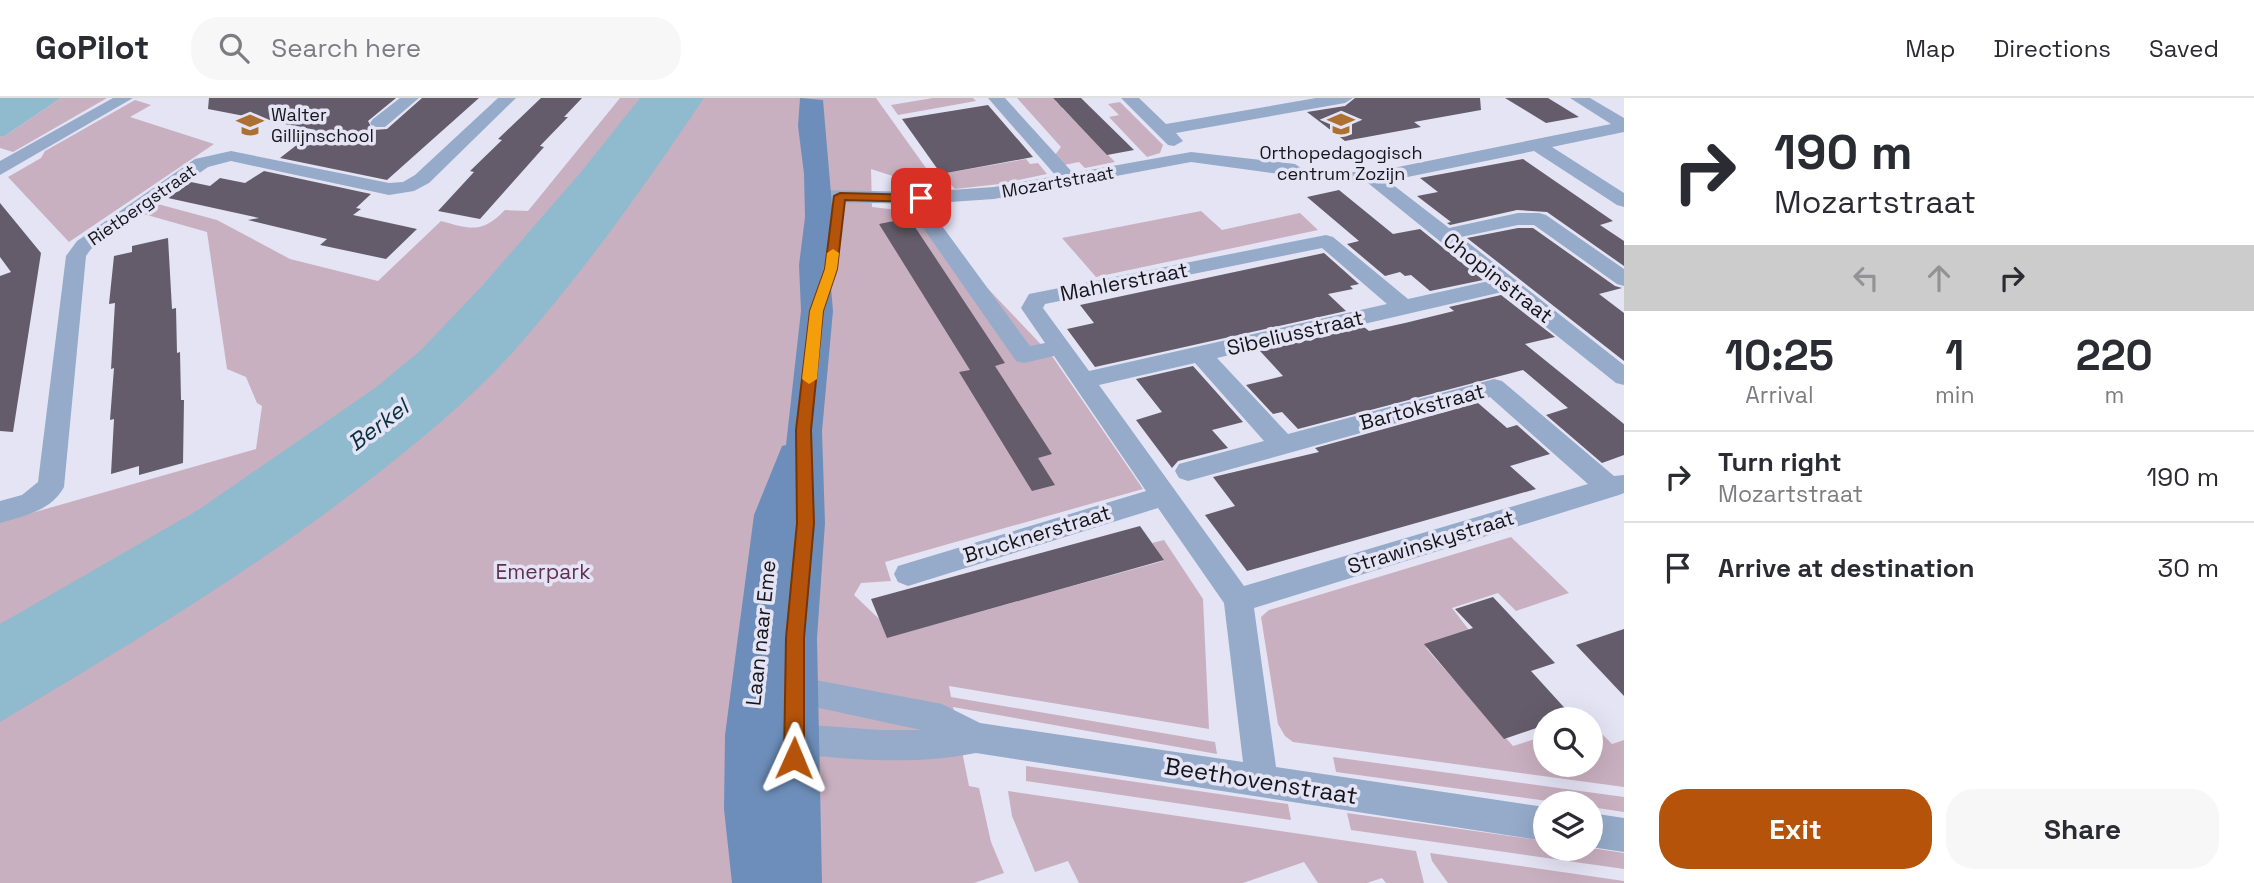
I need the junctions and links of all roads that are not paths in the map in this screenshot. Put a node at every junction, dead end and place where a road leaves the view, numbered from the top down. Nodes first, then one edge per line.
1 (125, 98) edge
2 (411, 98) edge
3 (505, 98) edge
4 (996, 98) edge
5 (1129, 98) edge
6 (1225, 98) edge
7 (1345, 98) edge
8 (1578, 98) edge
9 (810, 99) edge
10 (1323, 100) edge
11 (1246, 115) junction
12 (379, 123) dead end
13 (1624, 126) edge
14 (1163, 130) junction
15 (1537, 145) junction
16 (1191, 156) junction
17 (0, 169) edge
18 (1295, 170) dead end
19 (1350, 176) dead end
20 (1373, 178) junction
21 (1070, 181) junction
22 (829, 196) junction
23 (1624, 201) edge
24 (928, 219) dead end
25 (1444, 235) junction
26 (1624, 279) edge
27 (1506, 285) junction
28 (1404, 307) junction
29 (1061, 347) junction
30 (1201, 355) junction
31 (1624, 377) edge
32 (1084, 380) junction
33 (1283, 445) junction
34 (1188, 471) dead end
35 (1617, 486) edge
36 (1166, 495) junction
37 (0, 512) edge
38 (908, 573) dead end
39 (1238, 600) junction
40 (775, 686) junction
41 (750, 735) junction
42 (794, 738) junction
43 (976, 738) junction
44 (1262, 782) junction
45 (1533, 822) edge
46 (1603, 832) edge
47 (1624, 835) edge
48 (758, 883) edge
49 (796, 883) edge

1 - 17 street
2 - 12 street
3 - 37 street, Rietbergstraat
4 - 21 street
5 - 14 street
6 - 11 street
7 - 10 street
8 - 13 street
9 - 22 street, Laan naar Eme
10 - 11 street
11 - 14 street
13 - 15 street
14 - 16 street
15 - 20 street
15 - 23 street
16 - 18 street, Mozartstraat
16 - 21 street, Mozartstraat
19 - 20 street
20 - 25 street, Chopinstraat
21 - 22 street, Mozartstraat
22 - 40 street, Laan naar Eme
24 - 29 street
25 - 26 street
25 - 27 street, Chopinstraat
27 - 28 street, Sibeliusstraat
27 - 31 street, Chopinstraat
28 - 29 street, Mahlerstraat
28 - 30 street, Sibeliusstraat
29 - 32 street
30 - 32 street, Sibeliusstraat
30 - 33 street
32 - 36 street
33 - 34 street, Bartokstraat
33 - 35 street, Bartokstraat
35 - 39 street, Strawinskystraat
36 - 38 street, Brucknerstraat
36 - 39 street
39 - 44 street
40 - 41 street, Laan naar Eme
40 - 42 street, Laan naar Eme
40 - 43 street, Beethovenstraat
41 - 42 street, Beethovenstraat
41 - 48 street, Laan naar Eme
42 - 43 street, Beethovenstraat
42 - 49 street, Laan naar Eme
43 - 44 street, Beethovenstraat
44 - 45 street, Beethovenstraat
46 - 47 street

